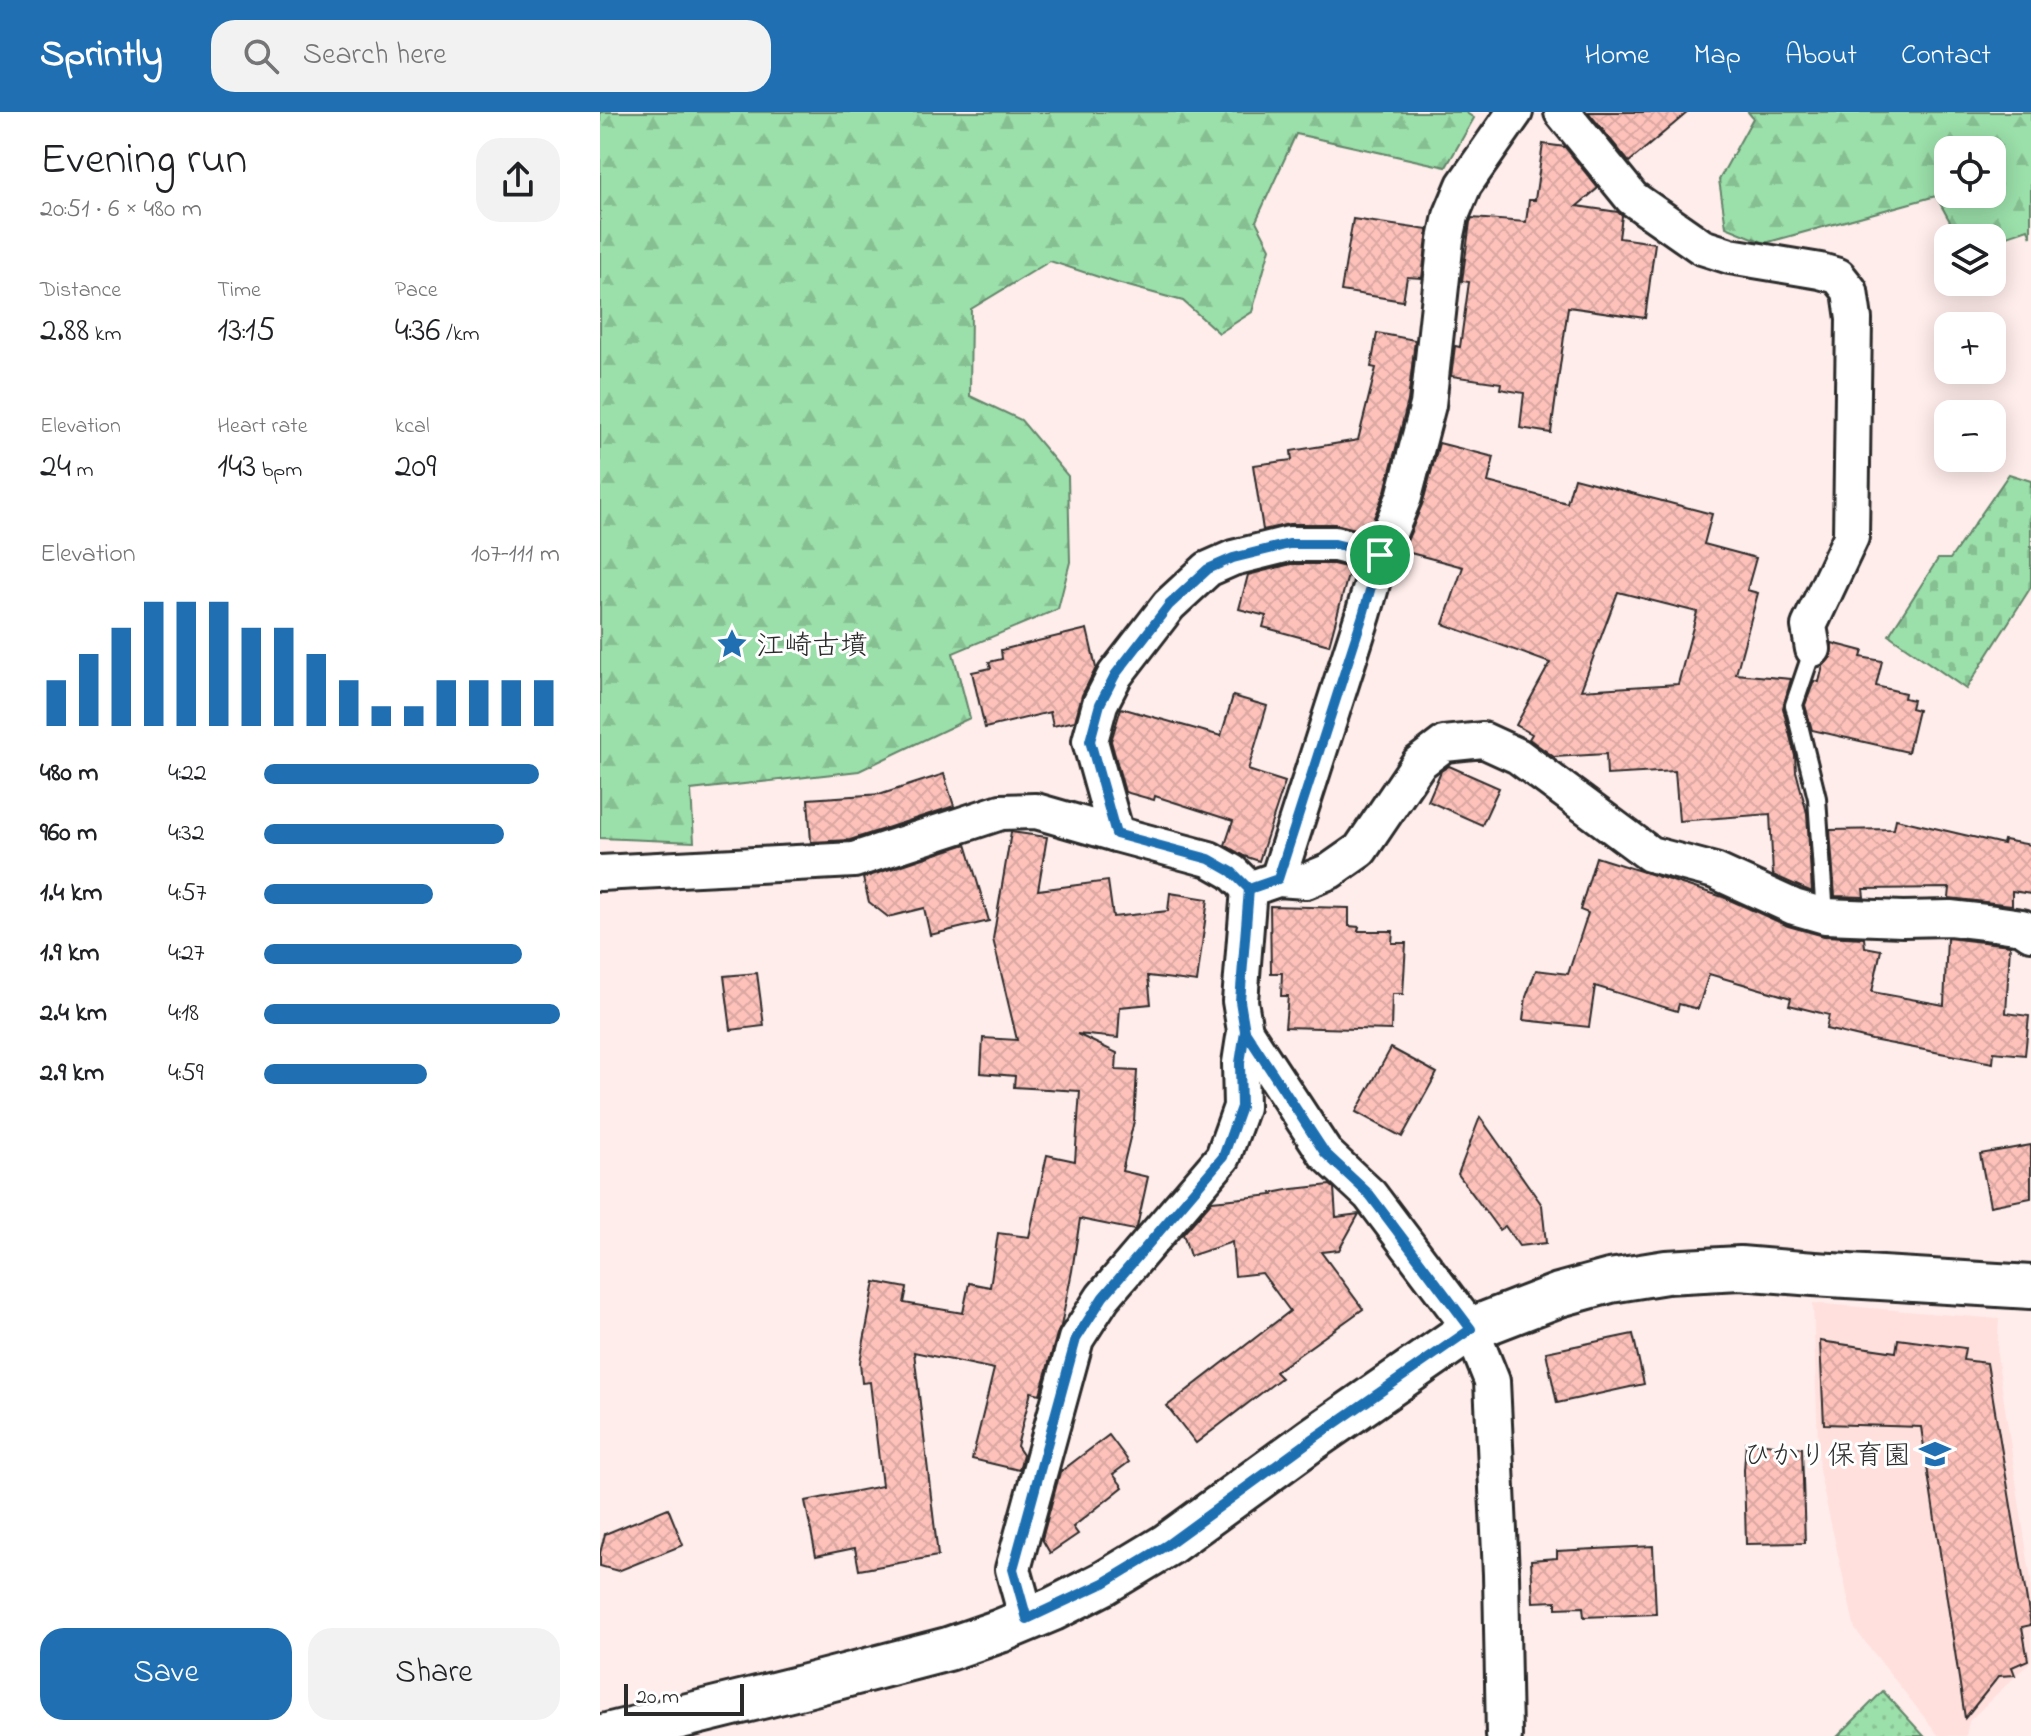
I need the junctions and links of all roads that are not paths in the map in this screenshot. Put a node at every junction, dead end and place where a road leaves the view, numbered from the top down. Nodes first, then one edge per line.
1 (1515, 112) edge
2 (1562, 112) edge
3 (1380, 555) junction
4 (1813, 649) joint
5 (1116, 834) junction
6 (600, 873) edge
7 (1263, 884) junction
8 (1825, 916) junction
9 (2031, 933) edge
10 (1245, 1031) junction
11 (2031, 1287) edge
12 (1471, 1329) junction
13 (1027, 1619) junction
14 (603, 1736) edge
15 (1504, 1736) edge

1 - 3 street
2 - 4 street
3 - 5 street
3 - 7 street
4 - 8 lane
5 - 6 street
5 - 7 street
7 - 8 street
7 - 10 street
8 - 9 street
10 - 12 street
10 - 13 street
11 - 12 street
12 - 13 street
12 - 15 street
13 - 14 street

